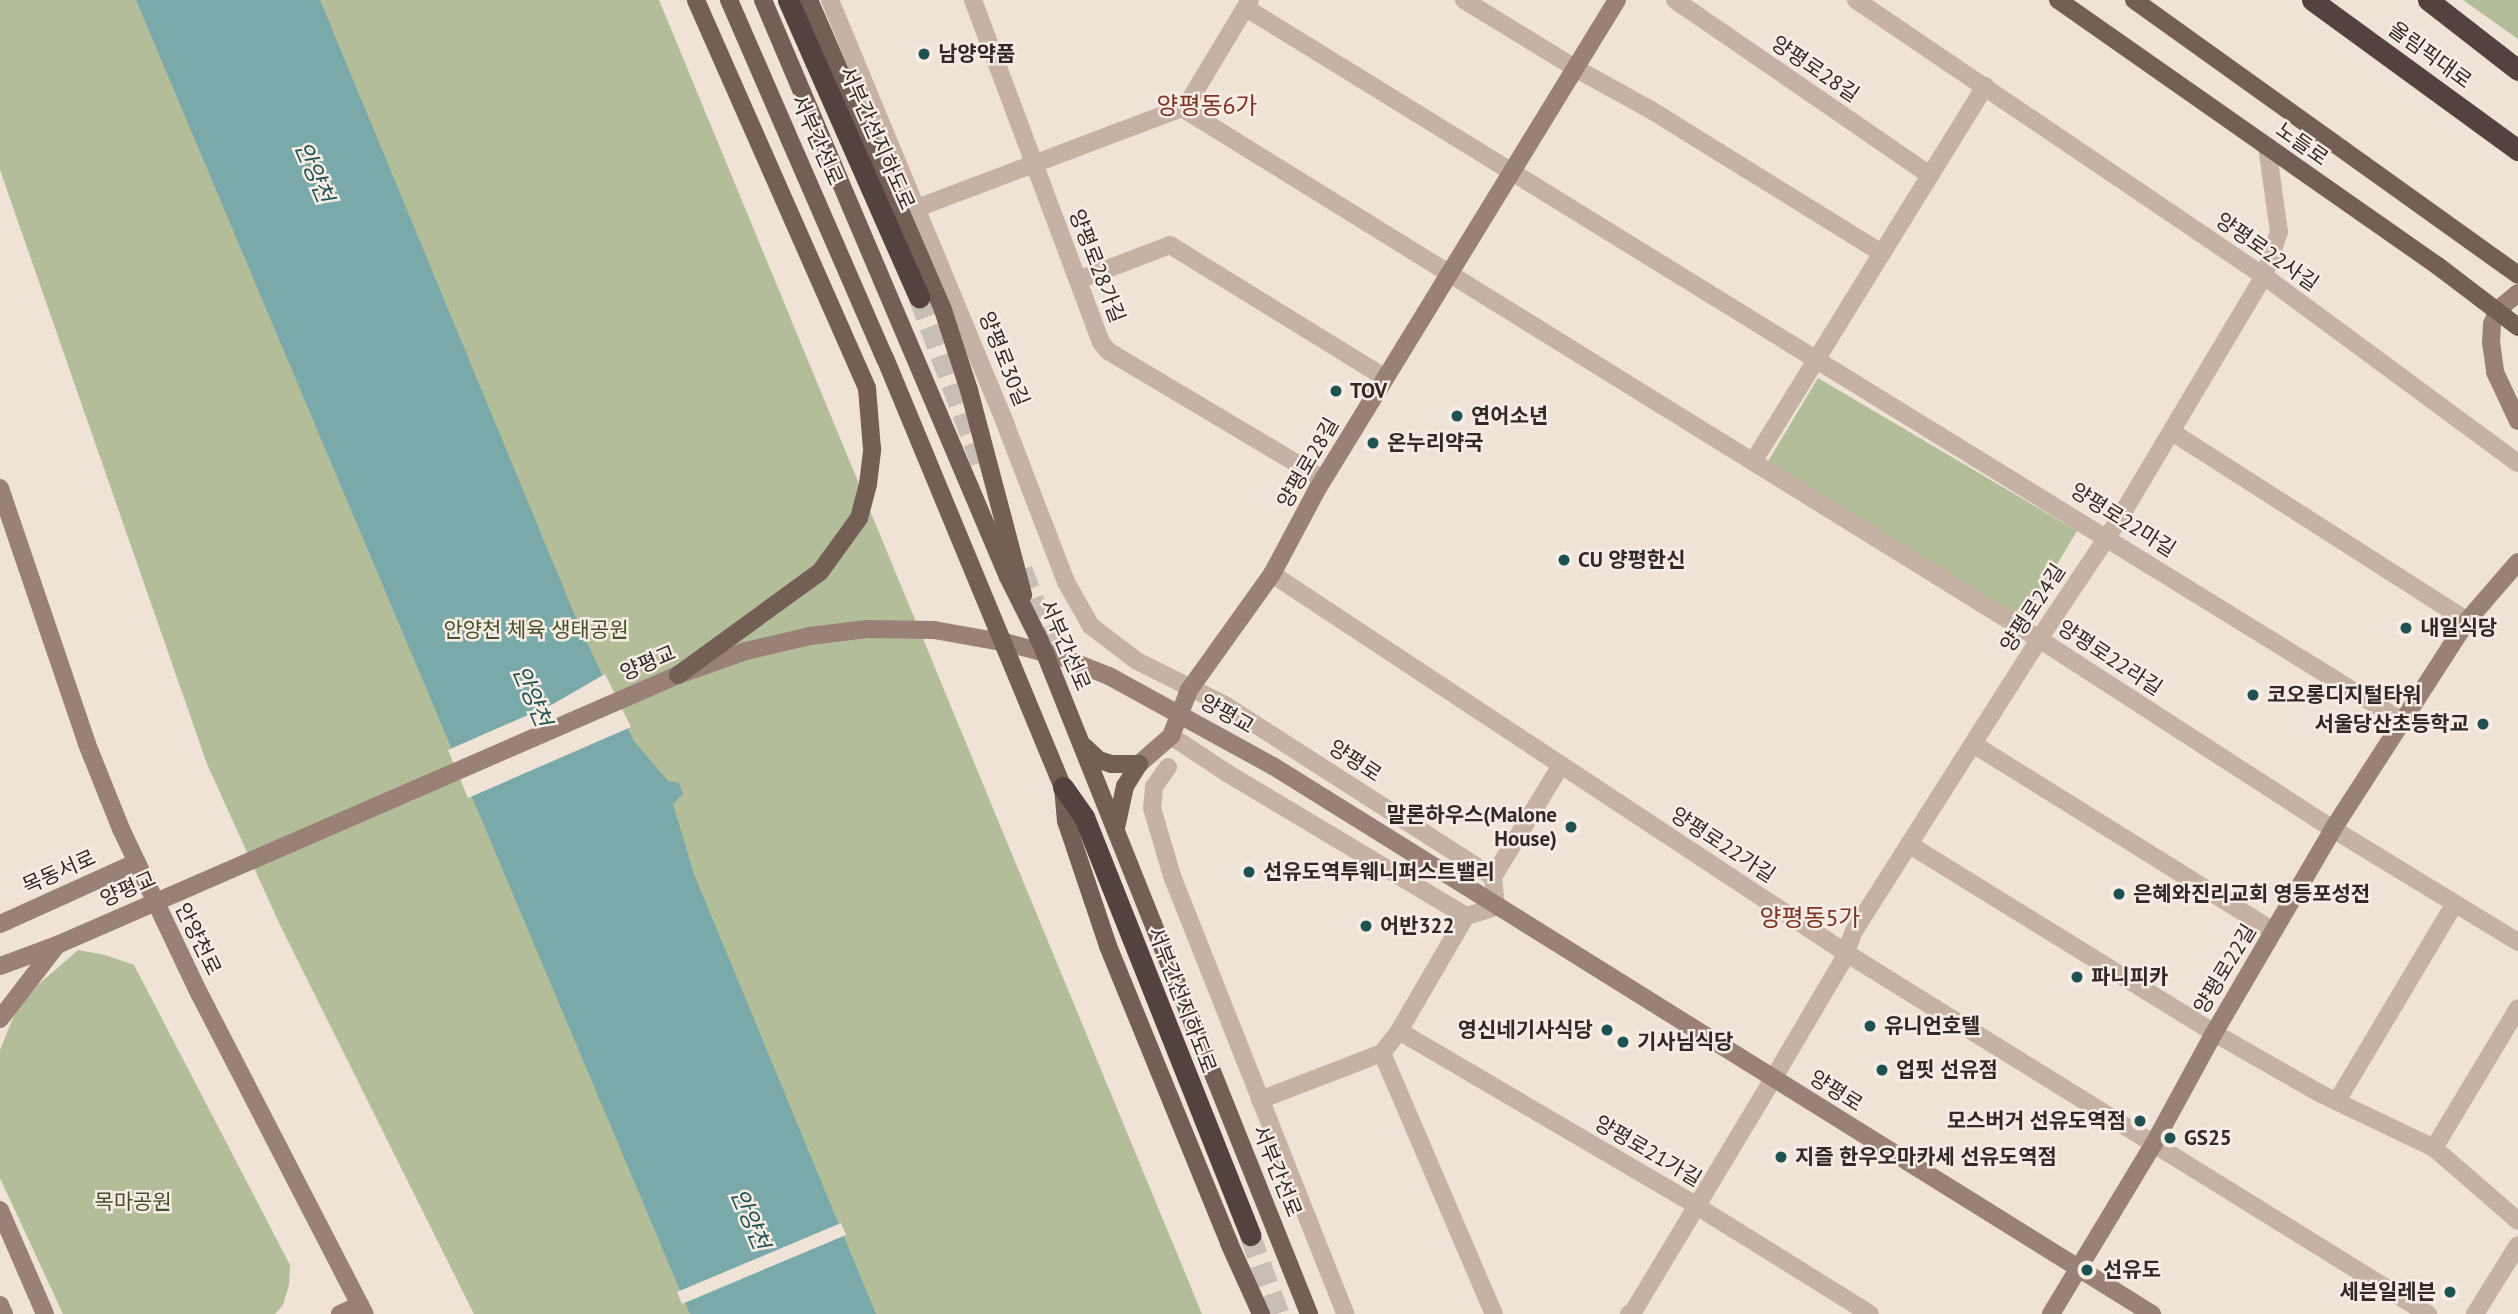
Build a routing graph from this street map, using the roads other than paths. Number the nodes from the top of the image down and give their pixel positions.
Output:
1 (696, 0) edge
2 (729, 0) edge
3 (763, 0) edge
4 (788, 0) edge
5 (809, 0) edge
6 (830, 0) edge
7 (973, 0) edge
8 (1464, 0) edge
9 (1616, 0) edge
10 (1675, 0) edge
11 (1856, 0) edge
12 (2058, 0) edge
13 (2134, 0) edge
14 (2312, 0) edge
15 (2428, 0) edge
16 (1248, 4) edge
17 (1575, 68) junction
18 (2518, 70) edge
19 (1985, 86) junction
20 (1182, 107) junction
21 (2267, 147) junction
22 (2518, 150) edge
23 (1034, 165) junction
24 (1511, 172) junction
25 (1930, 175) junction
26 (917, 208) junction
27 (1882, 253) junction
28 (1449, 274) junction
29 (2518, 275) edge
30 (2264, 276) junction
31 (1078, 280) junction
32 (2518, 293) edge
33 (919, 297) tunnel mouth
34 (2498, 310) junction
35 (2518, 327) edge
36 (1816, 359) junction
37 (1385, 378) junction
38 (2518, 421) edge
39 (2172, 432) junction
40 (1753, 462) junction
41 (2518, 463) edge
42 (1323, 479) junction
43 (0, 488) edge
44 (2107, 536) junction
45 (2518, 562) edge
46 (1272, 575) junction
47 (1025, 605) junction
48 (2467, 621) junction
49 (2039, 639) junction
50 (678, 675) junction
51 (1189, 690) junction
52 (2404, 722) junction
53 (1171, 736) junction
54 (1081, 743) junction
55 (1973, 744) junction
56 (1139, 764) junction
57 (1561, 765) junction
58 (1273, 766) joint
59 (1168, 767) dead end
60 (1063, 787) junction
61 (2333, 829) junction
62 (1115, 832) junction
63 (1910, 845) junction
64 (137, 862) junction
65 (1493, 877) junction
66 (2455, 903) junction
67 (1496, 907) junction
68 (1466, 916) junction
69 (0, 924) edge
70 (2274, 931) junction
71 (2518, 942) edge
72 (57, 945) junction
73 (1846, 953) junction
74 (0, 966) edge
75 (2518, 1008) edge
76 (3, 1013) edge
77 (1399, 1031) junction
78 (2214, 1033) junction
79 (1382, 1052) junction
80 (1773, 1079) junction
81 (1260, 1100) junction
82 (2337, 1101) junction
83 (2153, 1145) junction
84 (2434, 1148) junction
85 (1695, 1205) junction
86 (0, 1210) edge
87 (2518, 1221) edge
88 (1250, 1235) tunnel mouth
89 (2518, 1245) edge
90 (2080, 1269) junction
91 (0, 1305) edge
92 (363, 1309) edge
93 (4, 1314) edge
94 (45, 1314) edge
95 (340, 1314) edge
96 (1261, 1314) edge
97 (1309, 1314) edge
98 (1345, 1314) edge
99 (1494, 1314) edge
100 (1629, 1314) edge
101 (1870, 1314) edge
102 (2051, 1314) edge
103 (2152, 1314) edge
104 (2428, 1314) edge
105 (2475, 1314) edge

1 - 50 main road
2 - 60 main road, 서부간선로
3 - 47 main road, 서부간선로
4 - 33 highway, 서부간선지하도로
5 - 47 main road
6 - 26 street, 양평로30길
7 - 23 street, 양평로28가길
8 - 17 street
9 - 17 main road, 양평로28길
10 - 25 street, 양평로28길
11 - 19 street, 양평로22사길
12 - 21 main road, 노들로
13 - 29 main road, 노들로
14 - 22 highway, 올림픽대로
15 - 18 highway, 올림픽대로
16 - 20 street
16 - 24 street, 양평로22마길
17 - 24 main road, 양평로28길
17 - 27 street
19 - 25 street
19 - 30 street, 양평로22사길
20 - 23 street
20 - 28 street, 양평로22라길
21 - 30 street, 양평로24길
21 - 34 main road, 노들로
23 - 26 street
23 - 31 street, 양평로28가길
24 - 28 main road, 양평로28길
24 - 36 street, 양평로22마길
25 - 27 street
26 - 51 street, 양평로30길
27 - 36 street
28 - 37 main road, 양평로28길
28 - 40 street, 양평로22라길
30 - 39 street, 양평로24길
30 - 41 street, 양평로22사길
31 - 37 street
31 - 42 street, 양평로28가길
32 - 34 main road
34 - 35 main road, 노들로
34 - 38 main road
36 - 40 street
36 - 44 street, 양평로22마길
37 - 42 main road, 양평로28길
39 - 44 street, 양평로24길
39 - 48 street
40 - 49 street, 양평로22라길
42 - 46 main road, 양평로28길
43 - 64 main road, 안양천로
44 - 49 street, 양평로24길
44 - 52 street, 양평로22마길
45 - 48 main road, 양평로22길
46 - 51 main road, 양평로28길
46 - 57 street, 양평로22가길
47 - 54 main road, 서부간선로
48 - 52 main road, 양평로22길
49 - 55 street, 양평로24길
49 - 61 street, 양평로22라길
50 - 58 main road, 양평교
50 - 72 main road, 양평교
51 - 53 main road, 양평로28길
51 - 65 street, 양평로
52 - 61 main road, 양평로22길
53 - 56 main road, 양평로28길
53 - 68 street
54 - 56 main road
54 - 62 main road, 서부간선로
55 - 63 street, 양평로24길
55 - 70 street
56 - 62 main road
57 - 65 street
57 - 73 street, 양평로22가길
58 - 67 main road, 양평로
59 - 81 street
60 - 88 highway, 서부간선지하도로
60 - 96 main road, 서부간선로
61 - 66 street, 양평로22라길
61 - 70 main road, 양평로22길
62 - 97 main road, 서부간선로
63 - 73 street, 양평로24길
63 - 78 street
64 - 69 main road, 목동서로
64 - 92 main road, 안양천로
65 - 67 street
66 - 71 street, 양평로22라길
66 - 82 street
67 - 68 street
67 - 80 main road, 양평로
68 - 77 street
70 - 78 main road, 양평로22길
72 - 74 main road
72 - 76 main road
73 - 80 street, 양평로24길
73 - 83 street, 양평로22가길
75 - 84 street
77 - 79 street
77 - 85 street, 양평로21가길
78 - 82 street
78 - 83 main road, 양평로22길
79 - 81 street
79 - 99 street
80 - 85 street, 양평로24길
80 - 90 main road, 양평로
81 - 98 street
82 - 84 street
83 - 90 main road, 양평로22길
83 - 104 street, 양평로22가길
84 - 87 street
85 - 100 street, 양평로24길
85 - 101 street, 양평로21가길
86 - 94 main road
89 - 105 street
90 - 102 main road, 양평로22길
90 - 103 main road, 양평로
91 - 93 main road
92 - 95 main road

